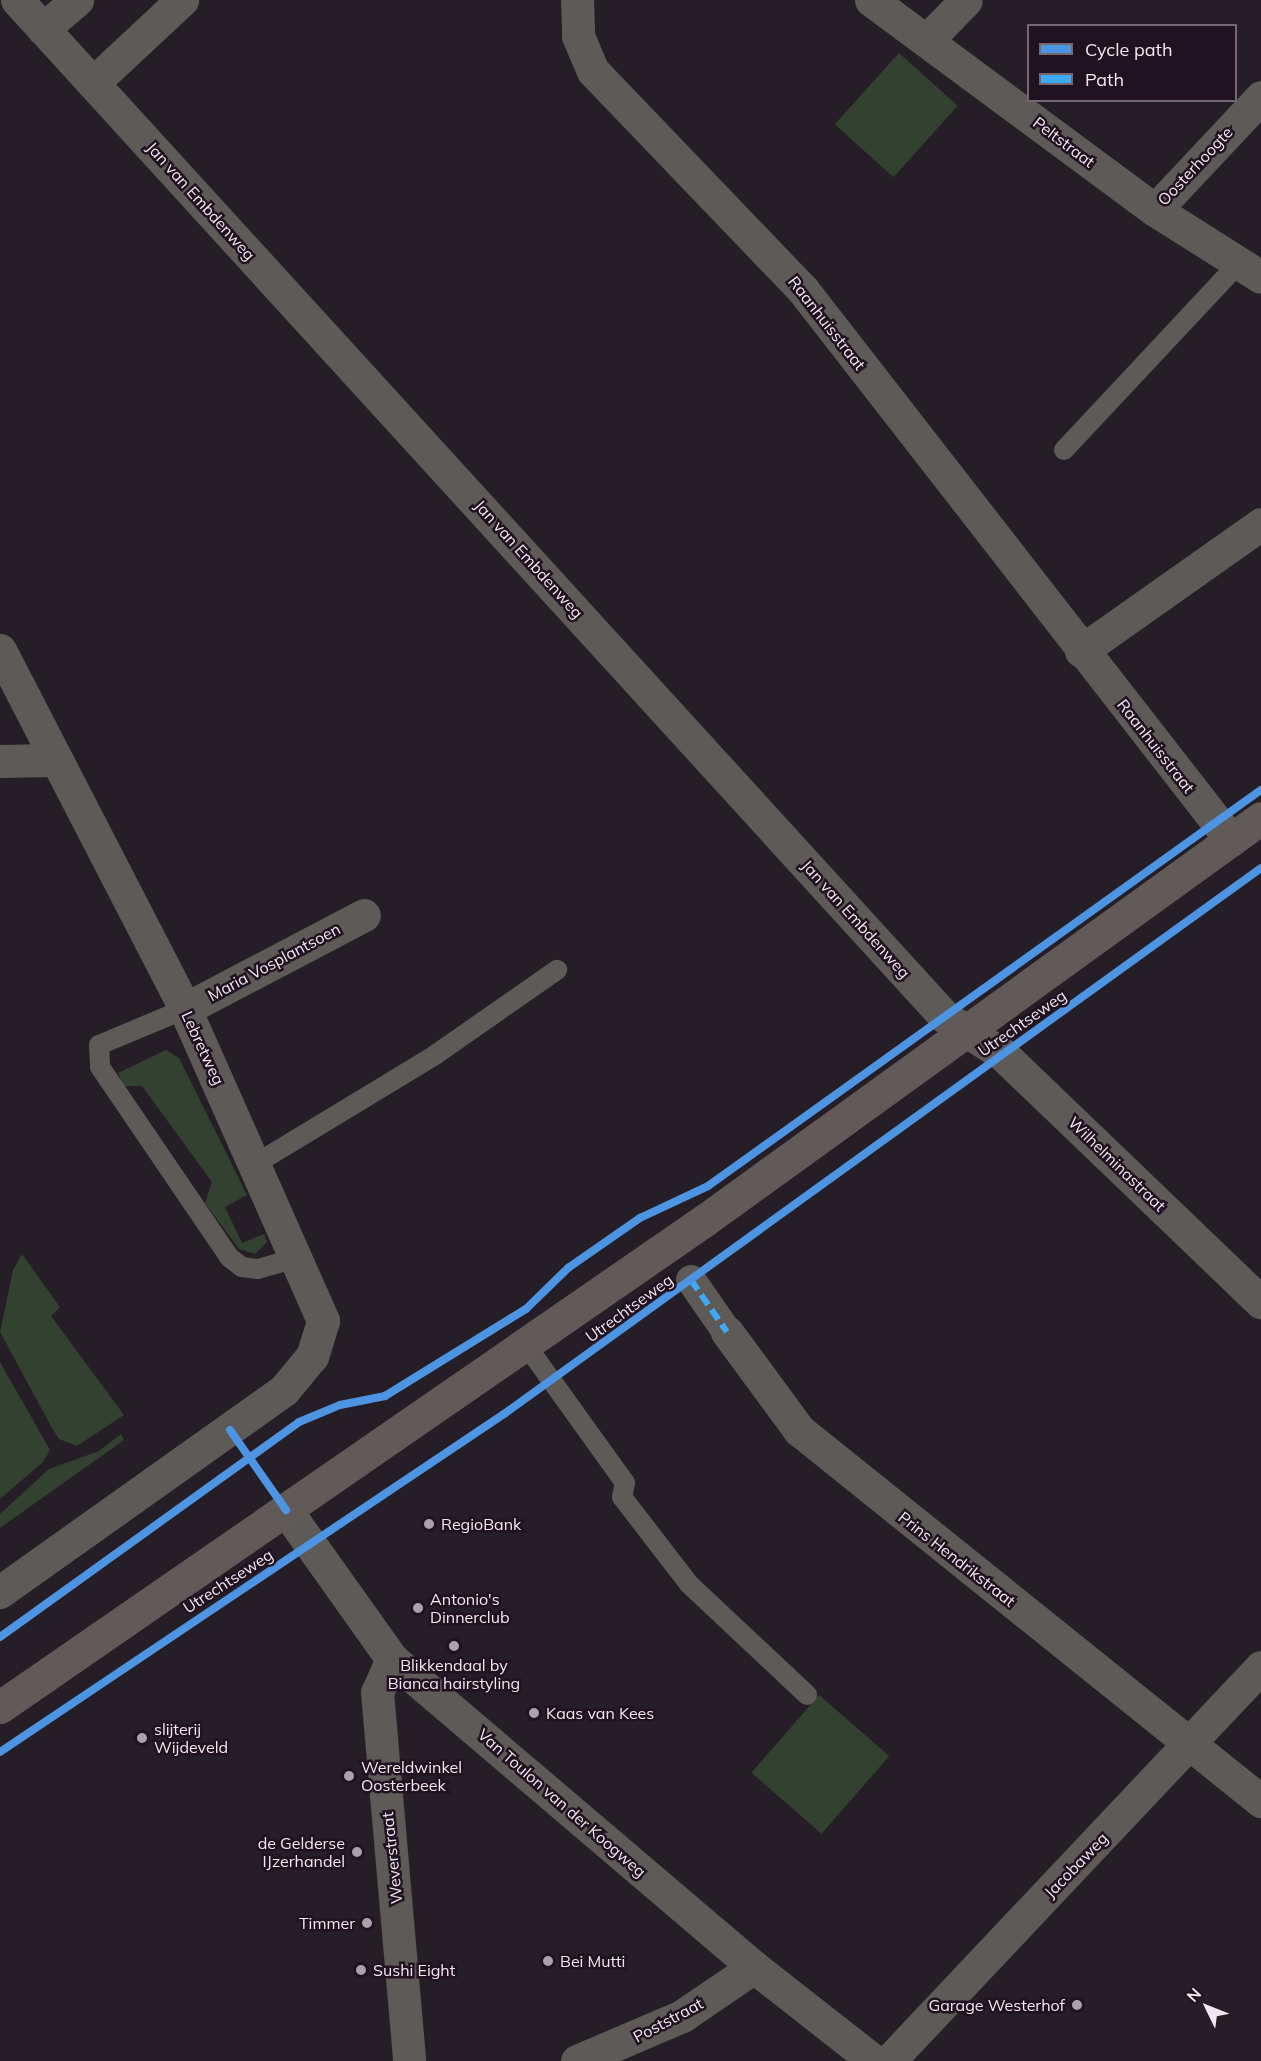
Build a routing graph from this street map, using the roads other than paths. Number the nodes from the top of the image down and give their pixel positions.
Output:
1 (17, 0) edge
2 (77, 0) edge
3 (182, 0) edge
4 (871, 0) edge
5 (966, 0) edge
6 (576, 2) edge
7 (44, 29) junction
8 (928, 39) junction
9 (93, 83) junction
10 (1261, 97) edge
11 (1155, 210) junction
12 (1250, 270) edge
13 (1064, 450) dead end
14 (1261, 524) edge
15 (0, 650) edge
16 (1081, 651) junction
17 (54, 759) junction
18 (0, 761) edge
19 (1261, 818) edge
20 (1231, 840) junction
21 (364, 915) dead end
22 (557, 970) dead end
23 (185, 1009) junction
24 (968, 1032) junction
25 (257, 1163) junction
26 (293, 1259) junction
27 (691, 1280) dead end
28 (1261, 1302) edge
29 (727, 1332) joint
30 (526, 1345) junction
31 (286, 1510) junction
32 (0, 1592) edge
33 (392, 1659) junction
34 (1261, 1667) edge
35 (807, 1695) dead end
36 (0, 1707) edge
37 (1191, 1745) junction
38 (1261, 1801) edge
39 (754, 1967) junction
40 (409, 2061) edge
41 (577, 2061) edge
42 (874, 2061) edge
43 (889, 2061) edge

1 - 7 street, Jan van Embdenweg
2 - 7 street
3 - 9 street
4 - 8 street, Peltstraat
5 - 8 street
6 - 16 street, Raanhuisstraat
7 - 9 street, Jan van Embdenweg
8 - 11 street, Peltstraat
9 - 24 street, Jan van Embdenweg
10 - 11 street, Oosterhoogte
11 - 12 street, Peltstraat
12 - 13 lane
14 - 16 street
15 - 17 street, Lebretweg
16 - 20 street, Raanhuisstraat
17 - 18 street
17 - 23 street, Lebretweg
19 - 20 main road, Utrechtseweg
20 - 24 main road, Utrechtseweg
21 - 23 street, Maria Vosplantsoen
22 - 25 lane
23 - 25 street, Lebretweg
23 - 26 lane
24 - 28 street, Wilhelminastraat
24 - 30 main road, Utrechtseweg
25 - 26 street, Lebretweg
26 - 32 street, Lebretweg
27 - 29 street, Prins Hendrikstraat
29 - 37 street, Prins Hendrikstraat
30 - 31 main road, Utrechtseweg
30 - 35 lane
31 - 33 street, Van Toulon van der Koogweg
31 - 36 main road, Utrechtseweg
33 - 39 street, Van Toulon van der Koogweg
33 - 40 street, Weverstraat
34 - 37 street, Jacobaweg
37 - 38 street, Prins Hendrikstraat
37 - 43 street, Jacobaweg
39 - 41 street, Poststraat
39 - 42 street, Van Toulon van der Koogweg

